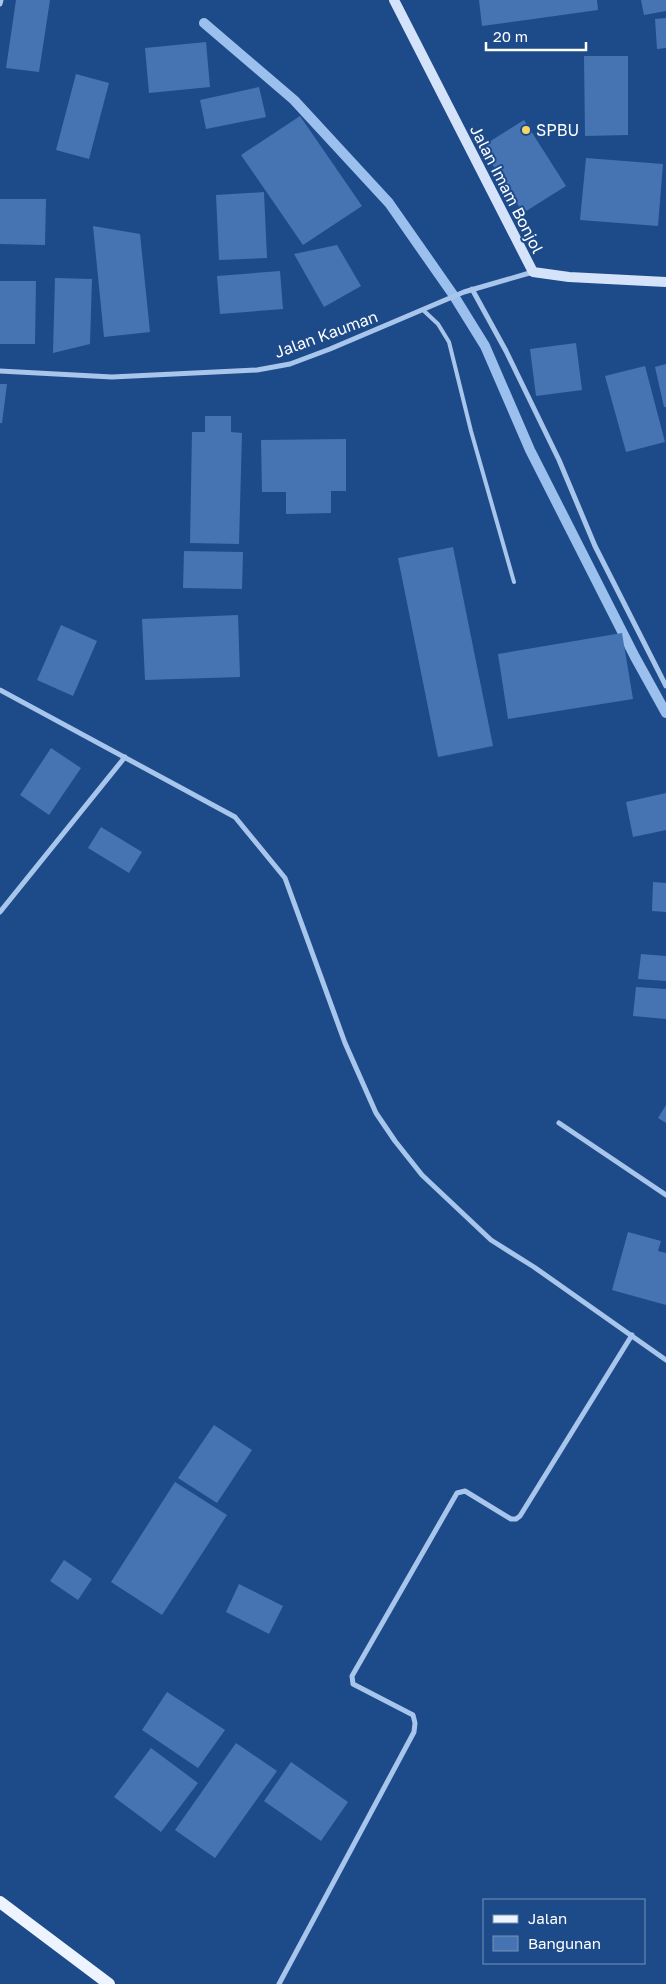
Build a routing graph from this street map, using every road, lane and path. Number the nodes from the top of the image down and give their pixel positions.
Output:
1 (394, 0) edge
2 (533, 272) junction
3 (666, 282) edge
4 (472, 289) junction
5 (423, 310) junction
6 (0, 371) edge
7 (514, 582) dead end
8 (666, 686) edge
9 (0, 690) edge
10 (125, 757) junction
11 (0, 912) edge
12 (559, 1123) dead end
13 (666, 1195) edge
14 (632, 1334) junction
15 (666, 1360) edge
16 (0, 1902) edge
17 (110, 1984) edge
18 (279, 1984) edge

1 - 2 main road, Jalan Imam Bonjol
2 - 3 main road, Jalan Imam Bonjol
2 - 4 street, Jalan Kauman
4 - 5 street, Jalan Kauman
4 - 8 street
5 - 6 street, Jalan Kauman
5 - 7 lane
9 - 10 street
10 - 11 street
10 - 14 street
12 - 13 street
14 - 15 street
14 - 18 street
16 - 17 main road

